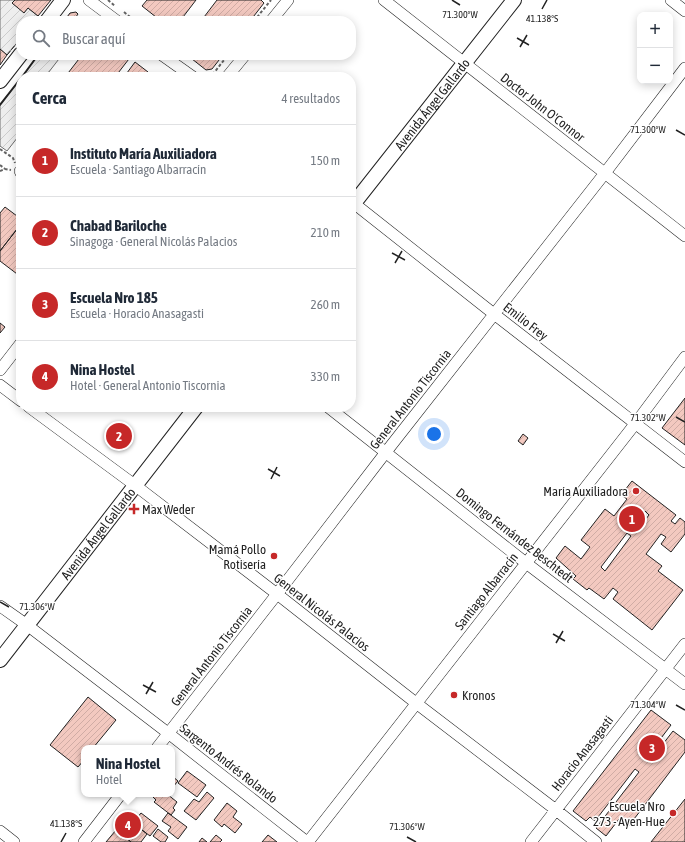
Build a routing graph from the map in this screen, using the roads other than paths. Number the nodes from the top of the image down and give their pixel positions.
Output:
1 (63, 0) edge
2 (89, 0) edge
3 (288, 0) edge
4 (384, 0) edge
5 (514, 0) edge
6 (671, 0) edge
7 (685, 11) edge
8 (51, 16) edge
9 (110, 16) edge
10 (275, 16) edge
11 (16, 60) edge
12 (173, 60) edge
13 (241, 60) edge
14 (464, 63) junction
15 (685, 68) edge
16 (192, 72) edge
17 (232, 72) edge
18 (0, 81) edge
19 (605, 173) junction
20 (356, 199) edge
21 (356, 207) edge
22 (685, 236) edge
23 (494, 314) junction
24 (16, 349) edge
25 (685, 357) edge
26 (0, 370) edge
27 (0, 385) edge
28 (16, 397) edge
29 (36, 412) edge
30 (192, 412) edge
31 (334, 412) edge
32 (635, 424) junction
33 (386, 452) junction
34 (685, 462) edge
35 (136, 486) junction
36 (526, 562) junction
37 (277, 594) junction
38 (0, 606) edge
39 (27, 625) junction
40 (685, 644) edge
41 (0, 660) edge
42 (665, 669) junction
43 (685, 684) edge
44 (416, 703) junction
45 (168, 733) junction
46 (159, 745) edge
47 (119, 797) edge
48 (556, 810) junction
49 (0, 832) edge
50 (14, 842) edge
51 (84, 842) edge
52 (307, 842) edge
53 (531, 842) edge
54 (596, 842) edge

1 - 8 main road
2 - 9 street
3 - 10 street
4 - 14 street, Doctor John O'Connor
5 - 14 main road, Avenida Ángel Gallardo
6 - 7 street
11 - 18 main road
12 - 16 street
13 - 17 street
14 - 19 street, Doctor John O'Connor
14 - 20 main road, Avenida Ángel Gallardo
15 - 19 street, General Antonio Tiscornia
19 - 22 street, Doctor John O'Connor
19 - 23 street, General Antonio Tiscornia
21 - 23 street, Emilio Frey
23 - 32 street, Emilio Frey
23 - 33 street, General Antonio Tiscornia
24 - 26 street
25 - 32 street, Santiago Albarracín
27 - 28 street
29 - 35 street, General Nicolás Palacios
30 - 35 main road, Avenida Ángel Gallardo
31 - 33 street, Domingo Fernández Beschtedt
32 - 34 street, Emilio Frey
32 - 36 street, Santiago Albarracín
33 - 36 street, Domingo Fernández Beschtedt
33 - 37 street, General Antonio Tiscornia
35 - 37 street, General Nicolás Palacios
35 - 39 main road, Avenida Ángel Gallardo
36 - 42 street, Domingo Fernández Beschtedt
36 - 44 street, Santiago Albarracín
37 - 44 street, General Nicolás Palacios
37 - 45 street, General Antonio Tiscornia
38 - 39 street, Sargento Andrés Rolando
39 - 41 main road, Avenida Ángel Gallardo
39 - 45 street, Sargento Andrés Rolando
40 - 42 street, Horacio Anasagasti
42 - 43 street, Domingo Fernández Beschtedt
42 - 48 street, Horacio Anasagasti
44 - 48 street, General Nicolás Palacios
44 - 52 street, Santiago Albarracín
45 - 46 street, General Antonio Tiscornia
45 - 52 street, Sargento Andrés Rolando
47 - 51 street
48 - 53 street, Horacio Anasagasti
48 - 54 street, General Nicolás Palacios
49 - 50 street

